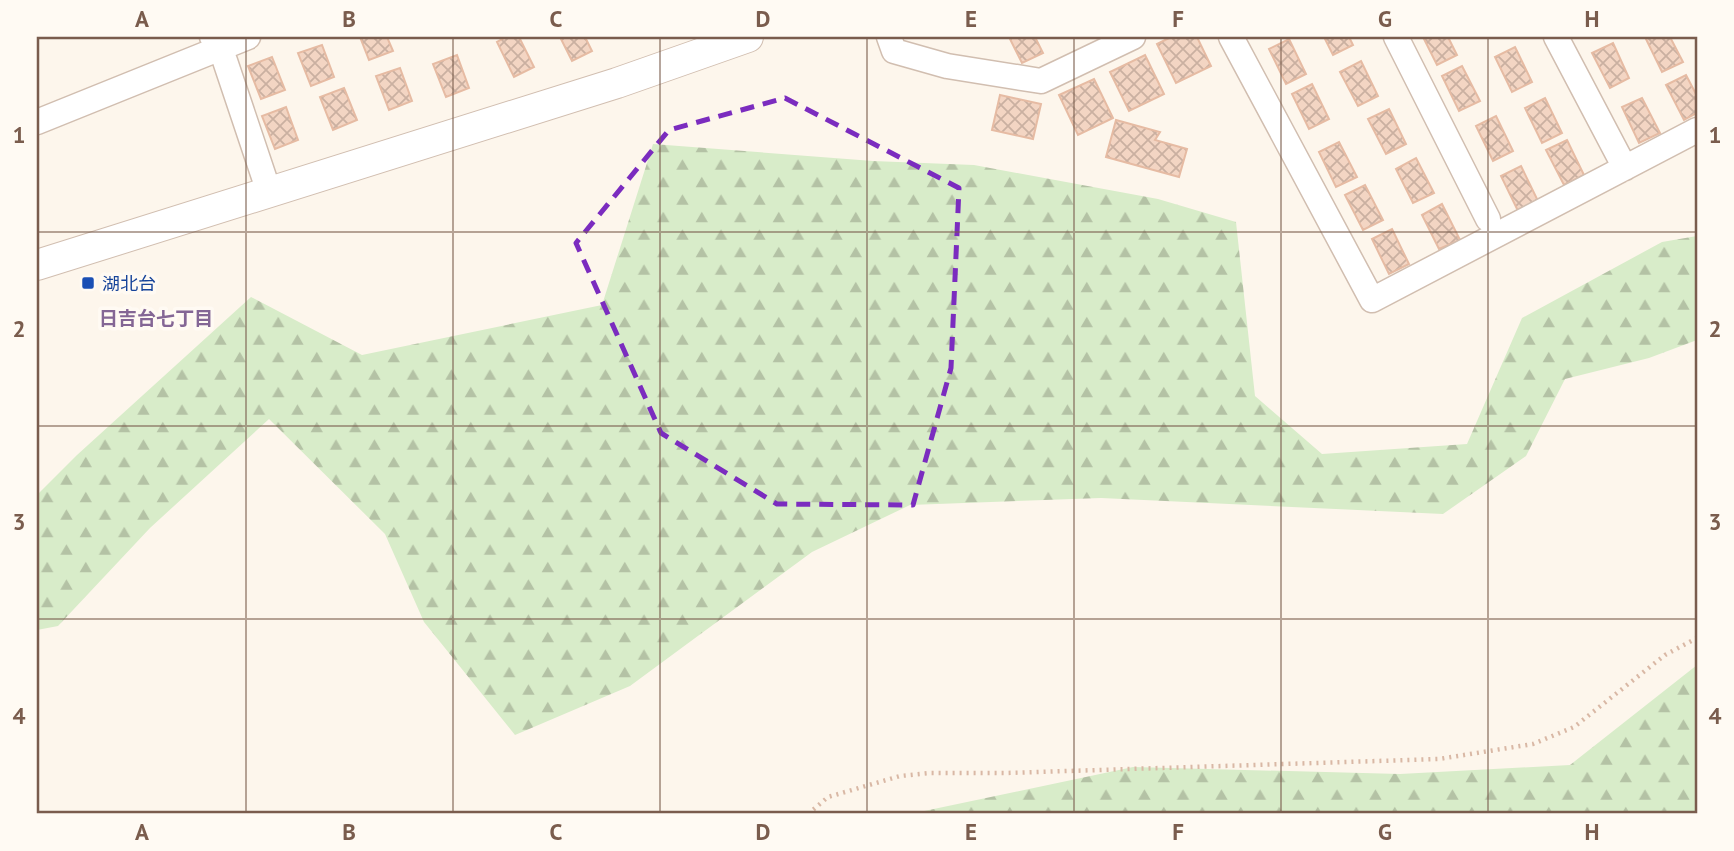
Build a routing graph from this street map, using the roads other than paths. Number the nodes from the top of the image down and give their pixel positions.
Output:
1 (248, 37) edge
2 (748, 37) edge
3 (889, 37) edge
4 (1133, 37) edge
5 (1231, 37) edge
6 (1396, 37) edge
7 (1556, 37) edge
8 (216, 41) edge
9 (37, 122) edge
10 (1697, 130) edge
11 (1625, 168) junction
12 (269, 192) junction
13 (1488, 219) dead end
14 (37, 265) edge

1 - 8 street
2 - 12 street
3 - 4 street
5 - 11 street
6 - 13 street
7 - 11 street
8 - 9 street
8 - 12 street
10 - 11 street
12 - 14 street

